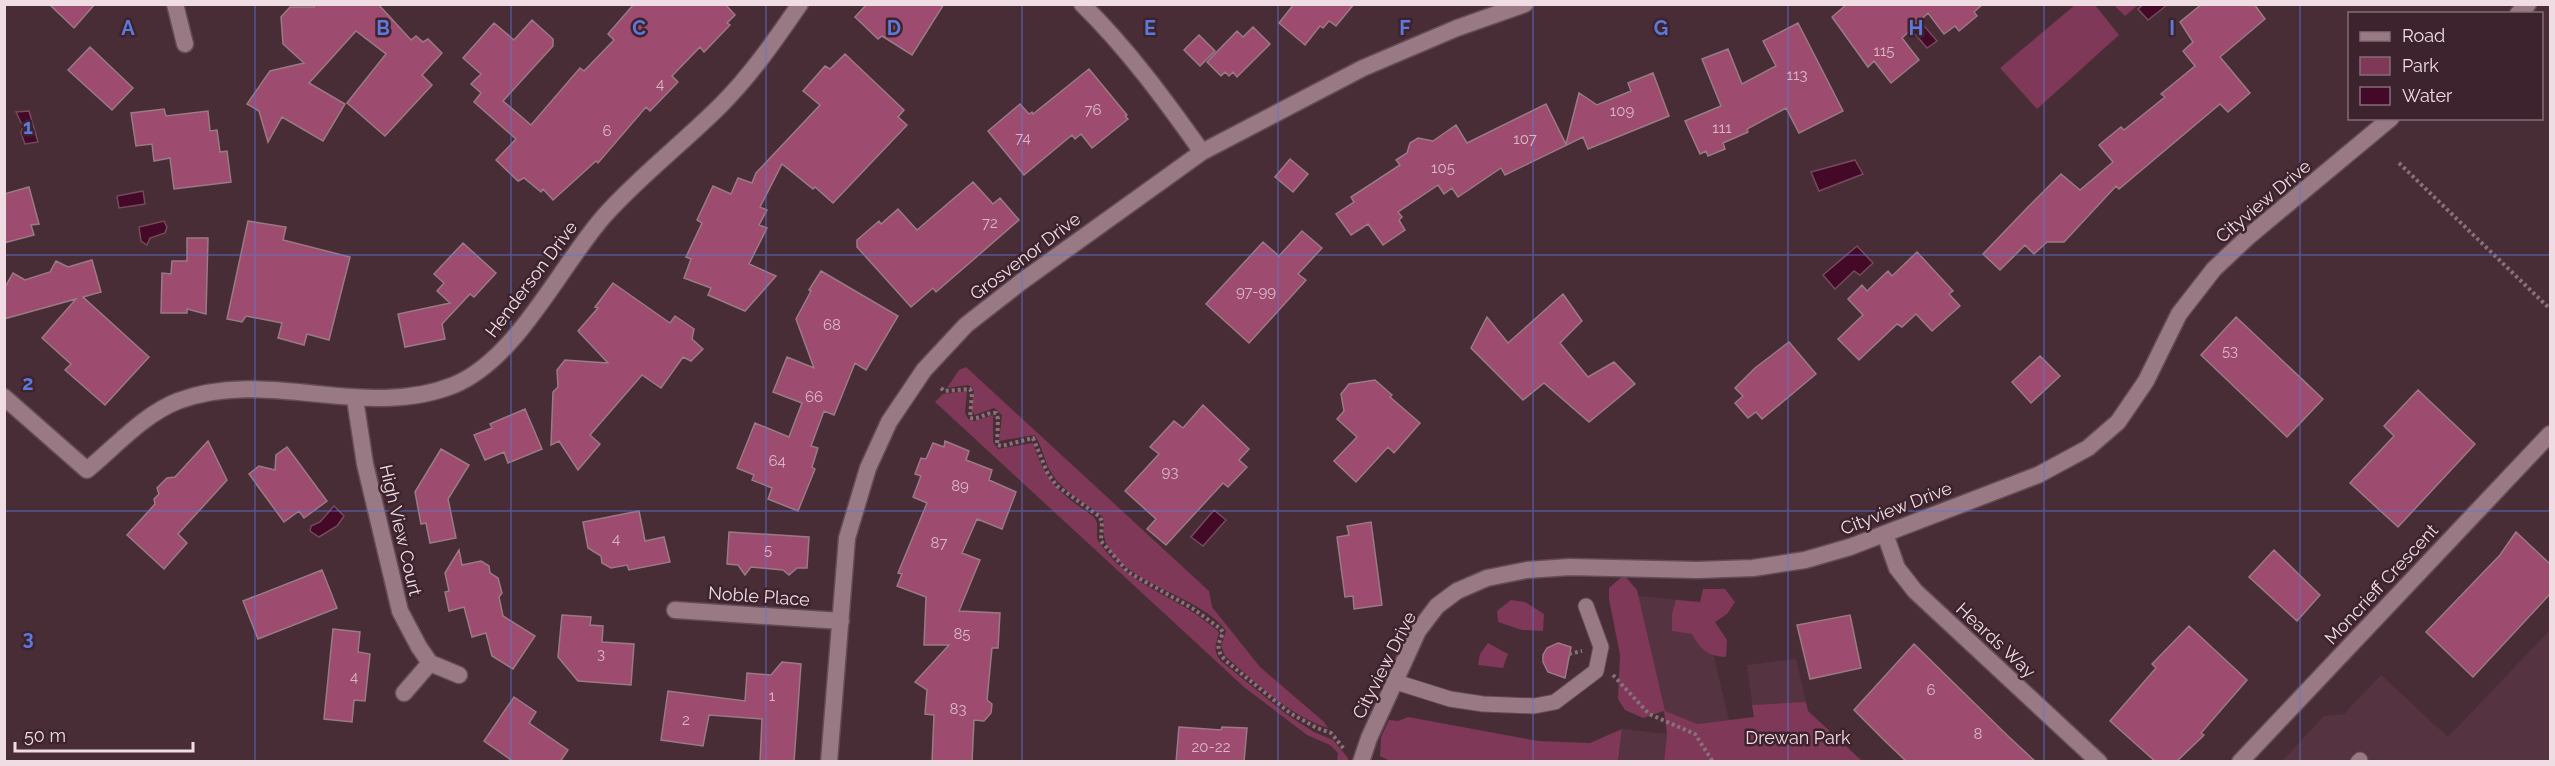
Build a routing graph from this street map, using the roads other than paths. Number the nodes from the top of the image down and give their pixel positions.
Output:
1 (175, 4) edge
2 (800, 4) edge
3 (1082, 4) edge
4 (1525, 4) edge
5 (185, 44) dead end
6 (2389, 120) edge
7 (1202, 152) junction
8 (4, 397) edge
9 (355, 399) junction
10 (2550, 434) edge
11 (1885, 534) junction
12 (1586, 606) dead end
13 (675, 610) dead end
14 (841, 621) junction
15 (430, 663) junction
16 (459, 675) dead end
17 (1396, 682) junction
18 (404, 693) dead end
19 (1361, 760) edge
20 (829, 762) edge
21 (2098, 762) edge
22 (2240, 762) edge

1 - 5 street
2 - 9 street, Henderson Drive
3 - 7 street
4 - 7 street, Grosvenor Drive
6 - 11 street, Cityview Drive
7 - 14 street, Grosvenor Drive
8 - 9 street, Henderson Drive
9 - 15 street, High View Court
10 - 22 street, Moncrieff Crescent
11 - 17 street, Cityview Drive
11 - 21 street, Heards Way
12 - 17 lane
13 - 14 street, Noble Place
14 - 20 street, Grosvenor Drive
15 - 16 street
15 - 18 street
17 - 19 street, Cityview Drive

